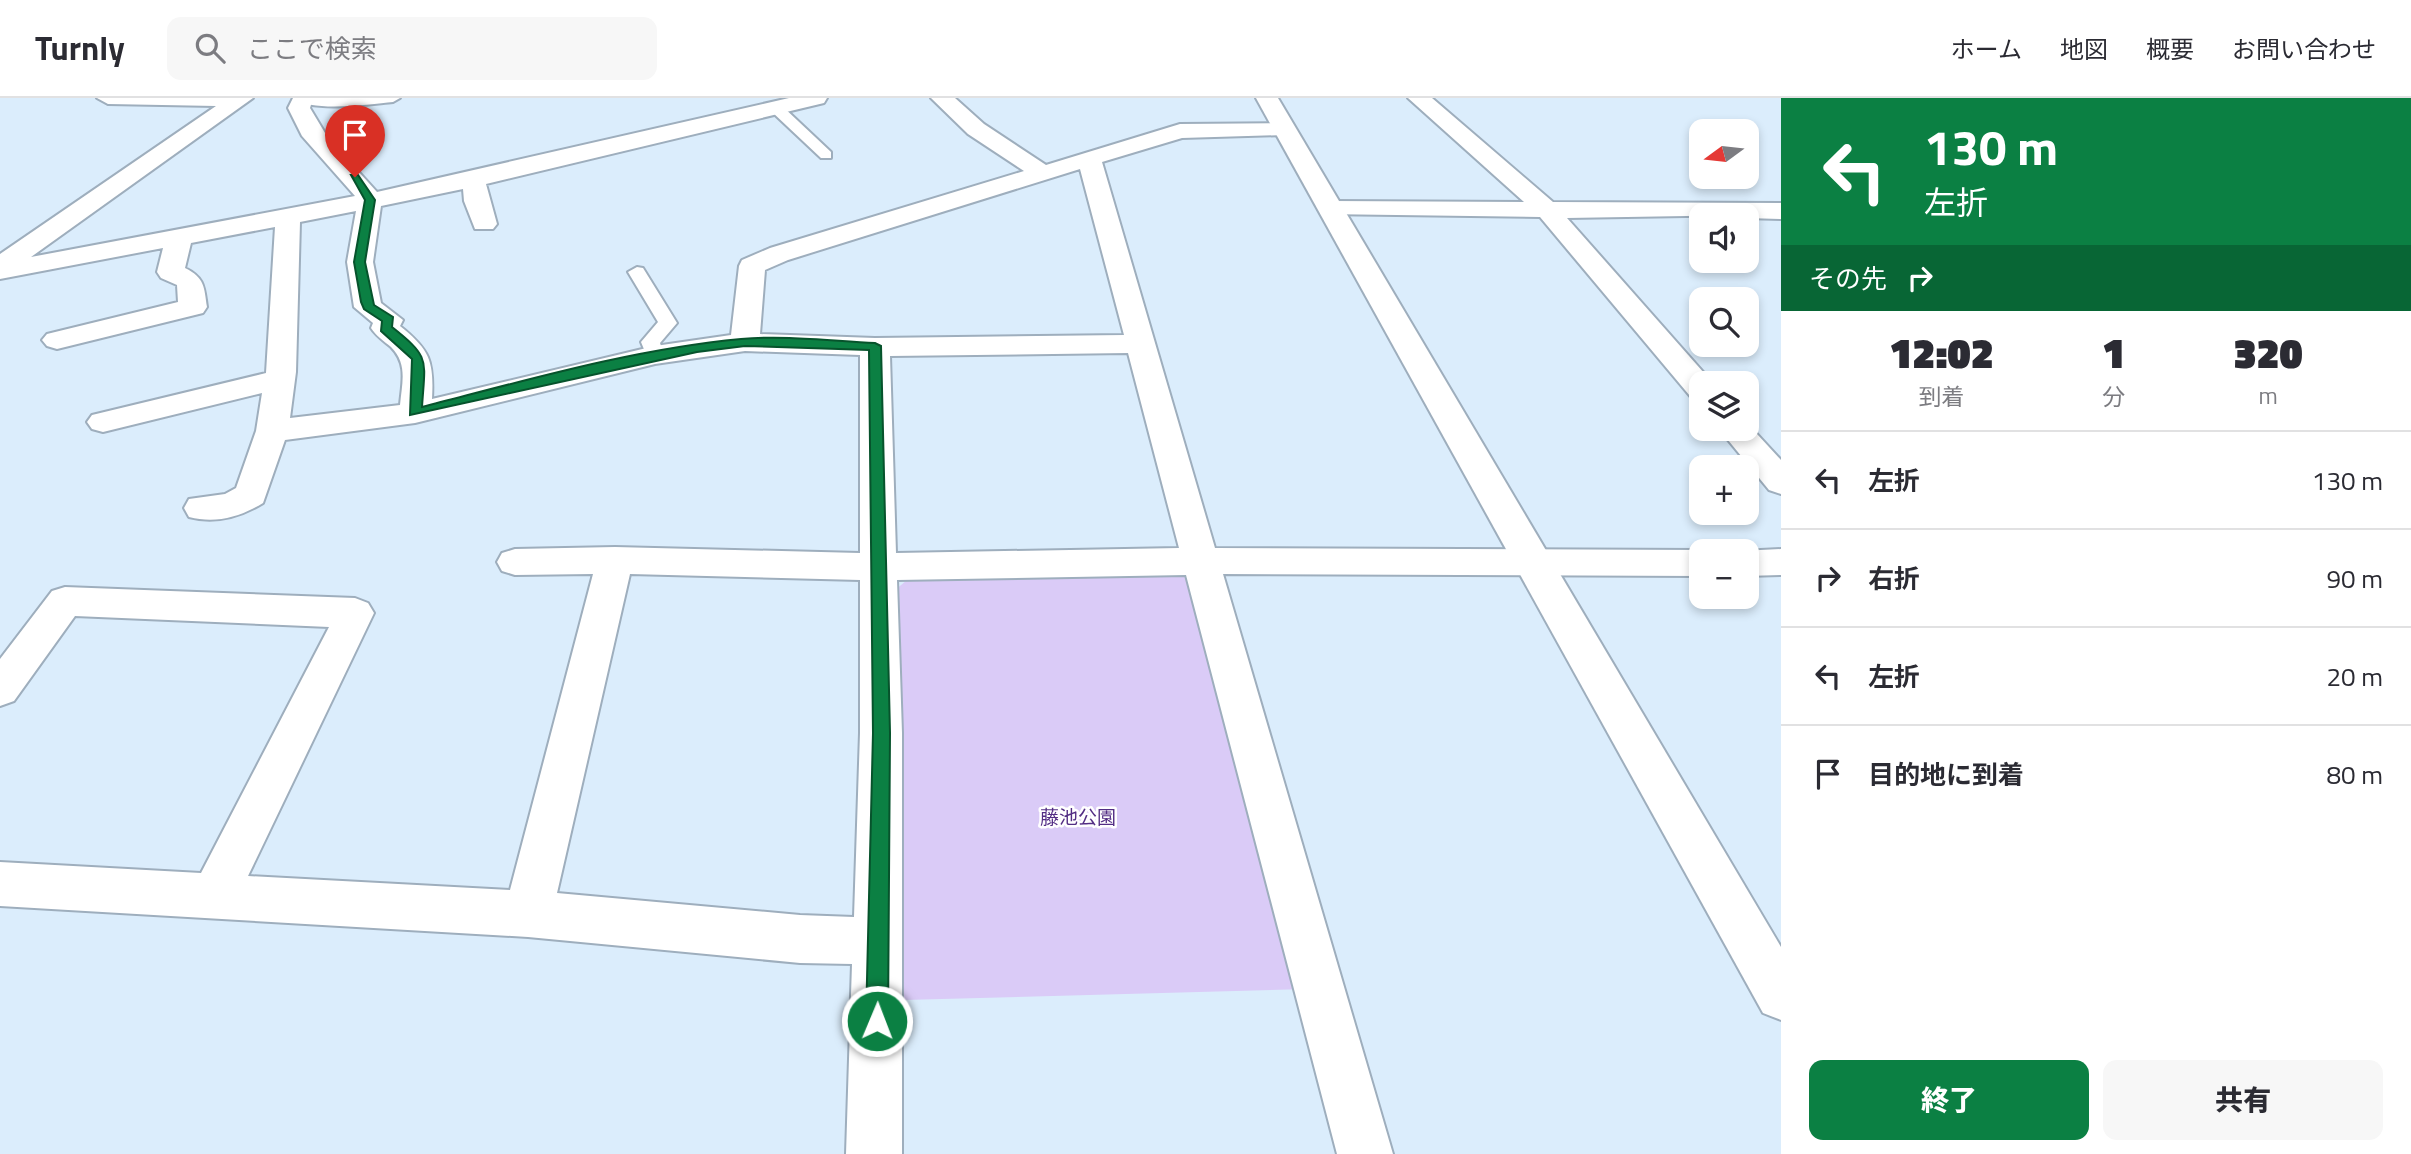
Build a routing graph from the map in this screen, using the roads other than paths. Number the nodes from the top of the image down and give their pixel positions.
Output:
1 (108, 98) edge
2 (393, 98) edge
3 (816, 98) edge
4 (942, 98) edge
5 (1419, 98) edge
6 (241, 99) edge
7 (302, 99) edge
8 (776, 108) junction
9 (1276, 113) edge
10 (826, 155) dead end
11 (1089, 157) junction
12 (1041, 172) junction
13 (474, 180) junction
14 (370, 200) junction
15 (1331, 209) junction
16 (1547, 210) junction
17 (1770, 211) edge
18 (288, 215) junction
19 (484, 224) dead end
20 (1781, 232) edge
21 (179, 236) junction
22 (0, 268) edge
23 (637, 272) dead end
24 (57, 340) dead end
25 (745, 342) junction
26 (1141, 344) junction
27 (875, 346) junction
28 (654, 355) junction
29 (1689, 375) edge
30 (279, 379) junction
31 (415, 412) junction
32 (103, 422) dead end
33 (272, 431) junction
34 (1745, 441) edge
35 (1781, 482) edge
36 (201, 508) dead end
37 (615, 560) junction
38 (1200, 561) junction
39 (515, 562) dead end
40 (1781, 562) edge
41 (1689, 563) edge
42 (1759, 563) edge
43 (1534, 564) junction
44 (877, 567) junction
45 (0, 689) edge
46 (0, 884) edge
47 (214, 897) junction
48 (527, 914) junction
49 (878, 941) junction
50 (1781, 995) edge
51 (874, 1154) edge
52 (1365, 1154) edge

1 - 6 street
2 - 7 lane
3 - 8 street
4 - 12 street
5 - 16 street
6 - 22 street
7 - 14 street
8 - 10 lane
8 - 13 street
9 - 11 street
9 - 15 street
11 - 12 street
11 - 26 street
12 - 25 street
13 - 14 street
13 - 19 street
14 - 18 street
14 - 31 street
15 - 16 street
15 - 43 street
16 - 17 street
16 - 29 street
17 - 20 street
18 - 21 street
18 - 30 street
21 - 22 street
21 - 24 street
23 - 28 lane
25 - 27 street
25 - 28 street
26 - 27 street
26 - 38 street
27 - 44 street
28 - 31 street
30 - 32 street
30 - 33 street
31 - 33 street
33 - 36 street
34 - 35 street
37 - 39 street
37 - 44 street
37 - 48 street
38 - 43 street
38 - 44 street
38 - 52 street
40 - 42 street
41 - 43 street
43 - 50 street
44 - 49 street
45 - 47 street
46 - 47 street
47 - 48 street
48 - 49 street
49 - 51 street

